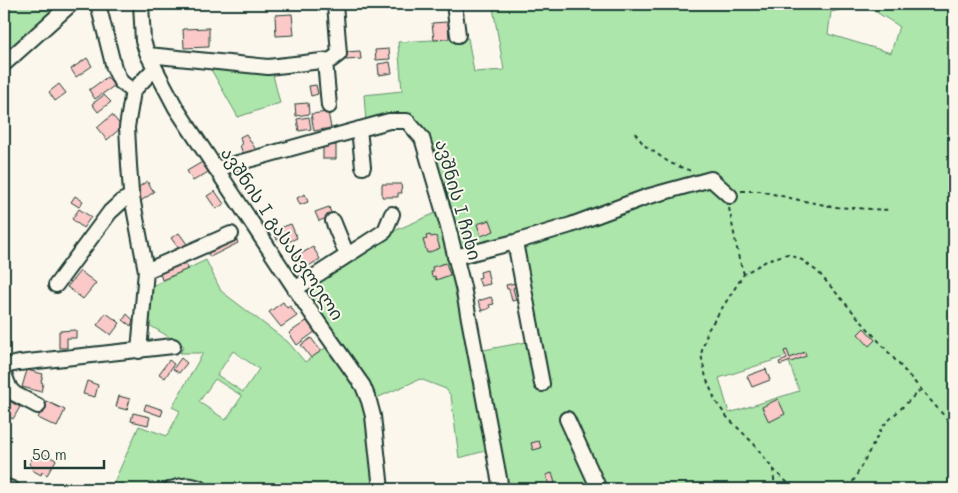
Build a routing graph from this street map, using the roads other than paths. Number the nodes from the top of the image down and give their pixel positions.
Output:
1 (71, 4) edge
2 (98, 4) edge
3 (141, 4) edge
4 (335, 4) edge
5 (454, 4) edge
6 (458, 35) dead end
7 (325, 61) junction
8 (151, 62) junction
9 (4, 64) edge
10 (133, 91) junction
11 (329, 106) dead end
12 (360, 129) junction
13 (363, 167) dead end
14 (216, 169) junction
15 (132, 196) junction
16 (730, 196) road end
17 (392, 214) dead end
18 (333, 221) dead end
19 (231, 234) dead end
20 (515, 242) junction
21 (347, 255) junction
22 (455, 257) junction
23 (146, 271) junction
24 (56, 285) dead end
25 (295, 289) junction
26 (173, 346) dead end
27 (139, 350) junction
28 (4, 366) edge
29 (4, 374) edge
30 (542, 384) dead end
31 (38, 406) dead end
32 (567, 419) dead end
33 (4, 486) edge
34 (12, 489) edge
35 (171, 489) edge
36 (201, 489) edge
37 (381, 489) edge
38 (500, 489) edge
39 (599, 489) edge

1 - 9 street
2 - 10 street
3 - 8 street, ავშნის I გასასვლელი
4 - 7 street
5 - 6 street
7 - 8 street
7 - 11 street
8 - 10 street
8 - 14 street, ავშნის I გასასვლელი
10 - 15 street
12 - 13 street
12 - 14 street, ავშნის I ჩიხი
12 - 22 street, ავშნის I ჩიხი
14 - 25 street, ავშნის I გასასვლელი
15 - 23 street
15 - 24 street
16 - 20 street
17 - 21 street
18 - 21 street
19 - 23 street
20 - 22 street
20 - 30 street
21 - 25 street
22 - 38 street, ავშნის I ჩიხი
23 - 27 street
25 - 37 street, ავშნის I გასასვლელი
26 - 27 street
27 - 28 street
29 - 31 street
32 - 39 street
33 - 34 street
35 - 36 street

